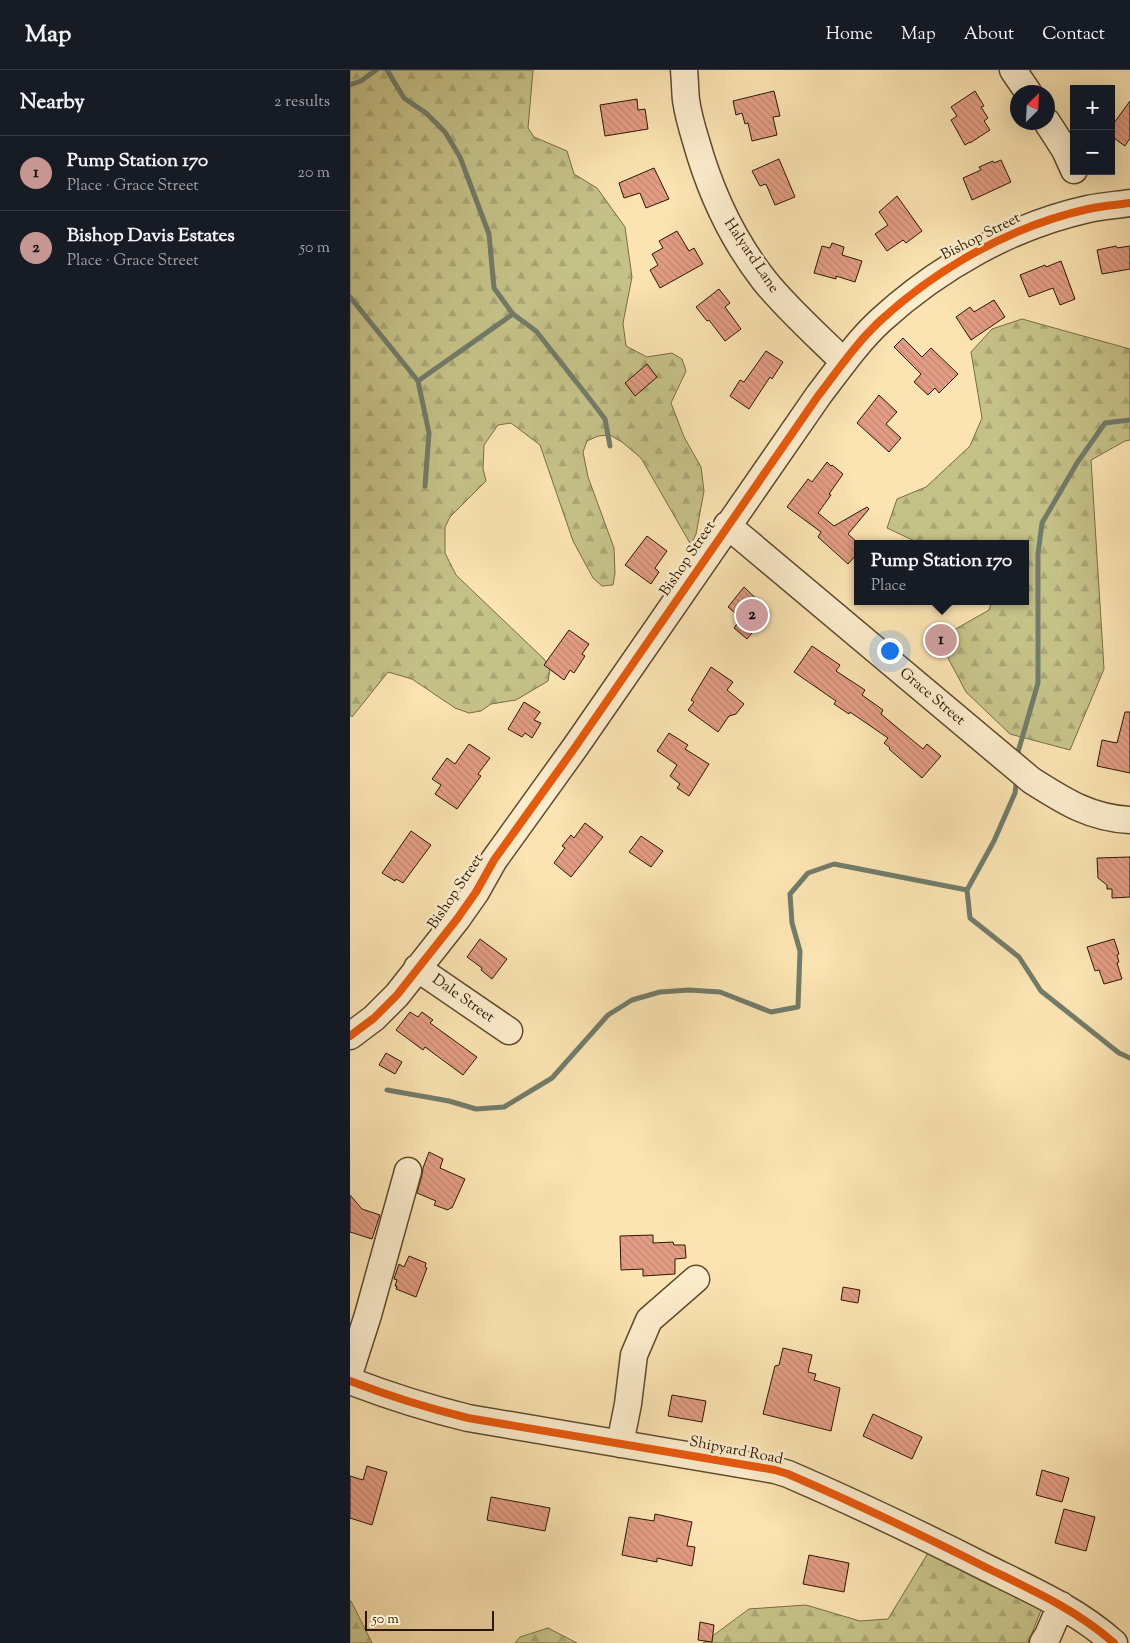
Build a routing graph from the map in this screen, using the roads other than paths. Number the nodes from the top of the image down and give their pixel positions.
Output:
1 (684, 70) edge
2 (1013, 70) edge
3 (1023, 85) edge
4 (1053, 130) edge
5 (1070, 161) edge
6 (1076, 175) edge
7 (1130, 203) edge
8 (1088, 209) junction
9 (844, 362) junction
10 (727, 525) junction
11 (1130, 820) edge
12 (417, 968) junction
13 (509, 1031) dead end
14 (350, 1036) edge
15 (408, 1171) dead end
16 (696, 1279) dead end
17 (350, 1371) edge
18 (350, 1381) edge
19 (620, 1444) junction
20 (1061, 1605) junction
21 (1043, 1643) edge
22 (1114, 1643) edge

1 - 9 street, Halyard Lane
2 - 3 street
4 - 5 street
6 - 8 street
7 - 8 street, Bishop Street
8 - 9 street, Bishop Street
9 - 10 street, Bishop Street
10 - 11 street, Grace Street
10 - 12 street, Bishop Street
12 - 13 street, Dale Street
12 - 14 street, Bishop Street
15 - 17 street
16 - 19 street
18 - 19 street, Shipyard Road
19 - 20 street, Shipyard Road
20 - 21 street
20 - 22 street, Shipyard Road

